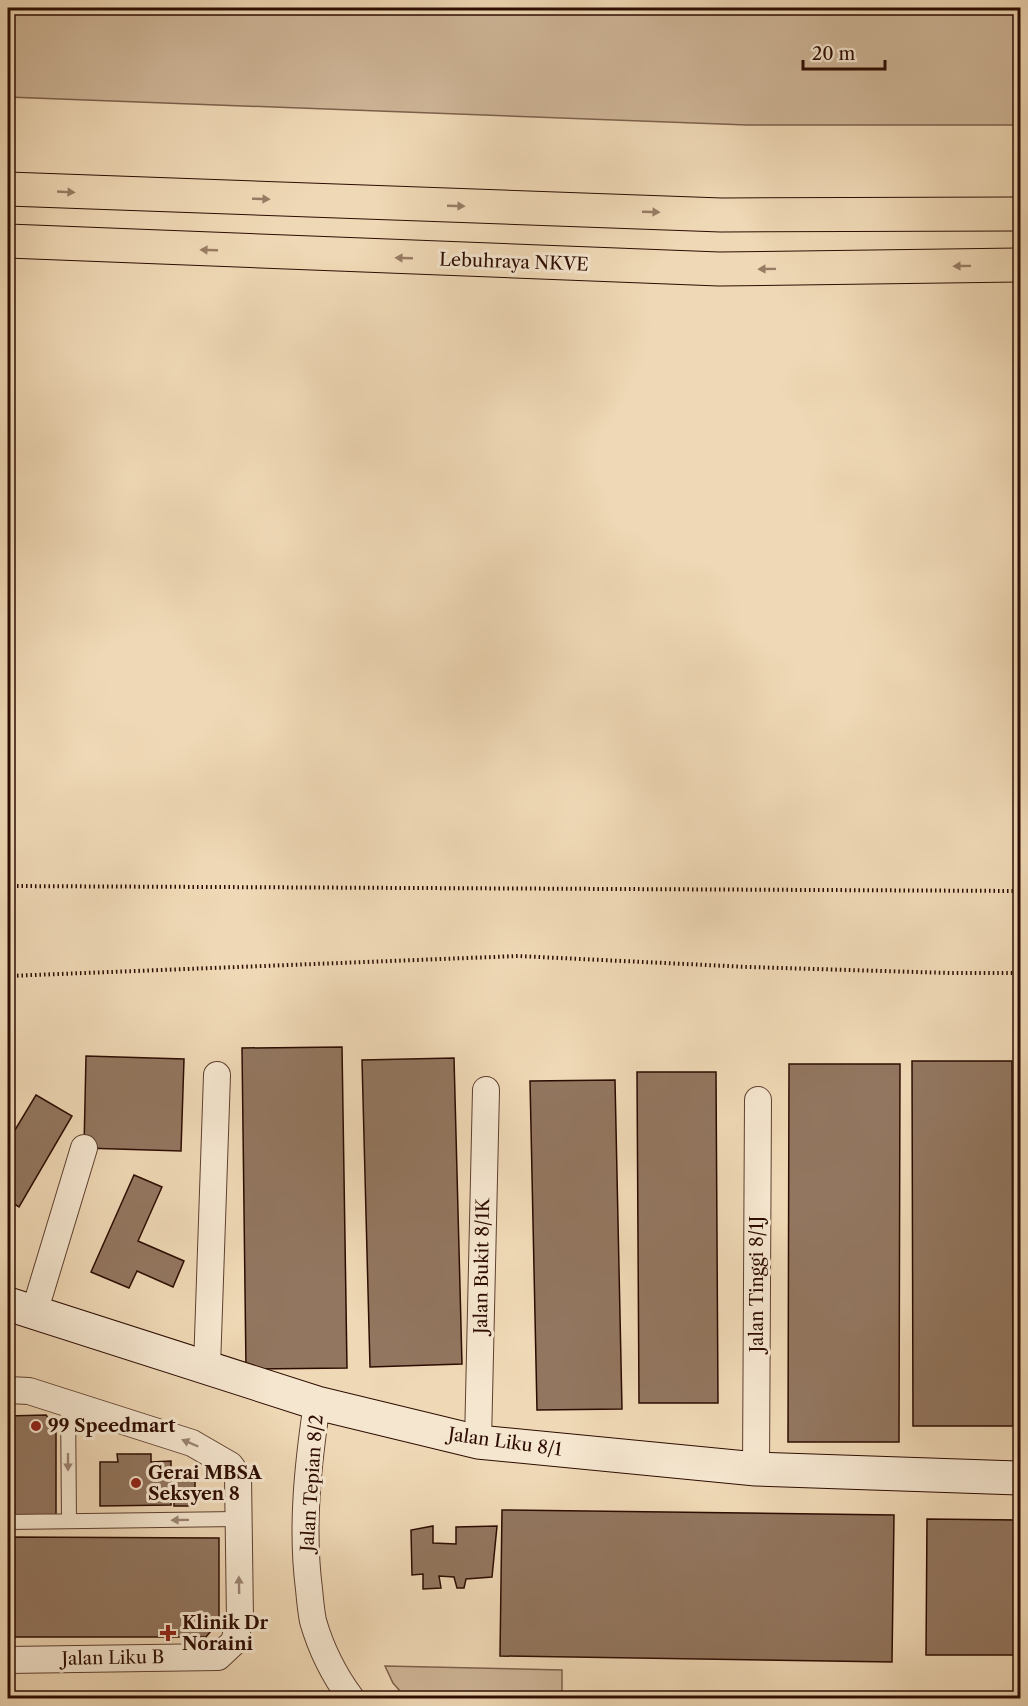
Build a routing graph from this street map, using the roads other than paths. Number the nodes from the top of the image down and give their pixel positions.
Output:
1 (8, 189) edge
2 (1020, 214) edge
3 (8, 241) edge
4 (1020, 265) edge
5 (217, 1075) dead end
6 (486, 1090) dead end
7 (758, 1100) dead end
8 (84, 1148) dead end
9 (21, 1309) edge
10 (207, 1367) junction
11 (8, 1390) edge
12 (317, 1402) junction
13 (68, 1404) junction
14 (478, 1442) junction
15 (756, 1469) junction
16 (1020, 1478) edge
17 (238, 1519) junction
18 (69, 1521) junction
19 (8, 1522) edge
20 (8, 1660) edge
21 (346, 1697) edge

1 -> 2 highway
4 -> 3 highway, Lebuhraya NKVE
5 - 10 street
6 - 14 street, Jalan Bukit 8/1K
7 - 15 street, Jalan Tinggi 8/1J
8 - 9 street
9 - 10 street, Jalan Liku 8/1
10 - 12 street, Jalan Liku 8/1
11 - 13 street
12 - 14 street, Jalan Liku 8/1
12 - 21 street, Jalan Tepian 8/2
17 -> 13 street
13 -> 18 lane
14 - 15 street, Jalan Liku 8/1
15 - 16 street, Jalan Liku 8/1
17 -> 18 lane
20 -> 17 street, Jalan Liku B
18 - 19 lane

